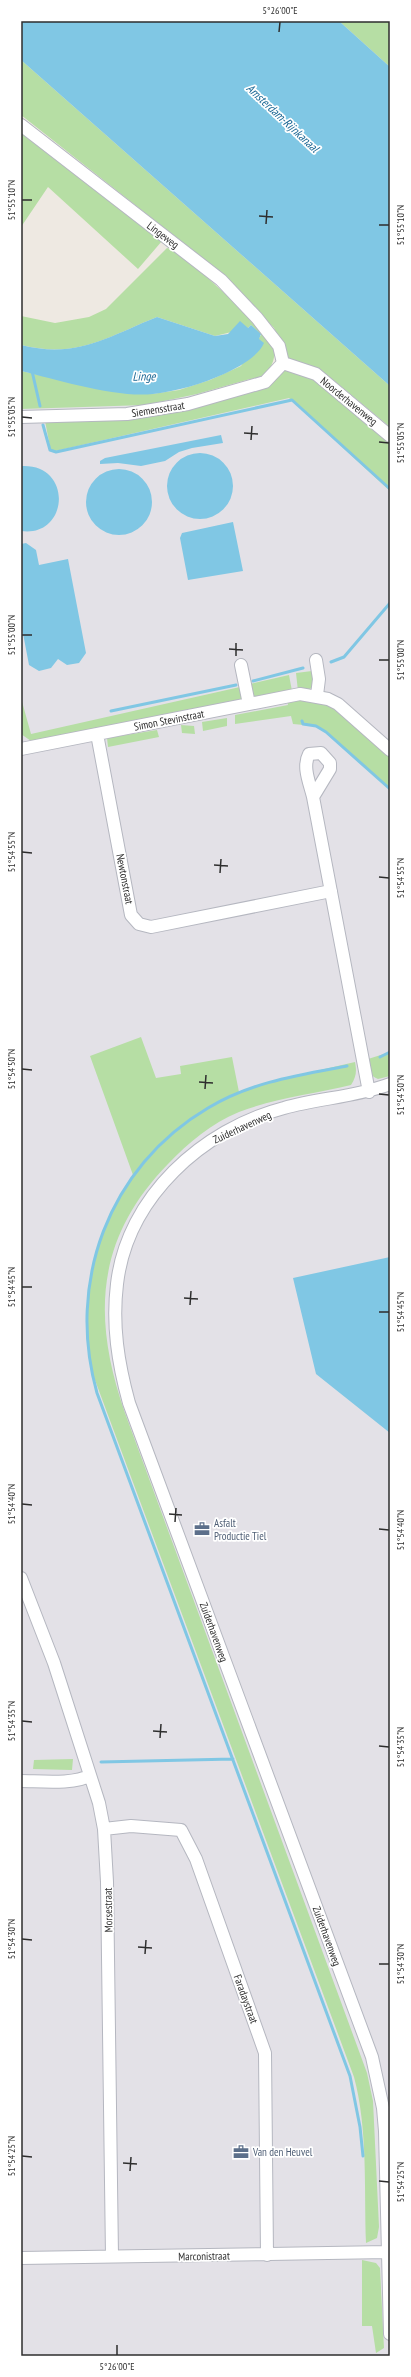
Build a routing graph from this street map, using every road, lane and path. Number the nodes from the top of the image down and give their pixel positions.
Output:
1 (21, 125) edge
2 (283, 363) junction
3 (21, 417) edge
4 (390, 436) edge
5 (316, 660) dead end
6 (241, 666) dead end
7 (317, 696) junction
8 (249, 704) junction
9 (97, 734) junction
10 (21, 749) edge
11 (390, 750) edge
12 (312, 797) dead end
13 (331, 892) junction
14 (390, 1084) edge
15 (369, 1092) junction
16 (21, 1578) edge
17 (90, 1775) junction
18 (21, 1782) edge
19 (104, 1829) junction
20 (387, 2252) junction
21 (267, 2255) junction
22 (112, 2256) junction
23 (21, 2258) edge
24 (390, 2334) edge

1 - 2 street, Lingeweg
2 - 3 street, Siemensstraat
2 - 4 street, Noorderhavenweg
5 - 7 street
6 - 8 street
7 - 8 street, Simon Stevinstraat
7 - 11 street
8 - 9 street, Simon Stevinstraat
9 - 10 street, Simon Stevinstraat
9 - 13 street, Newtonstraat
12 - 13 street
13 - 15 street
14 - 15 street, Zuiderhavenweg
15 - 20 street, Zuiderhavenweg
16 - 17 street, Morsestraat
17 - 18 street
17 - 19 street, Morsestraat
19 - 21 street, Faradaystraat
19 - 22 street, Morsestraat
20 - 21 street, Marconistraat
20 - 24 street, Zuiderhavenweg
21 - 22 street, Marconistraat
22 - 23 street, Marconistraat

